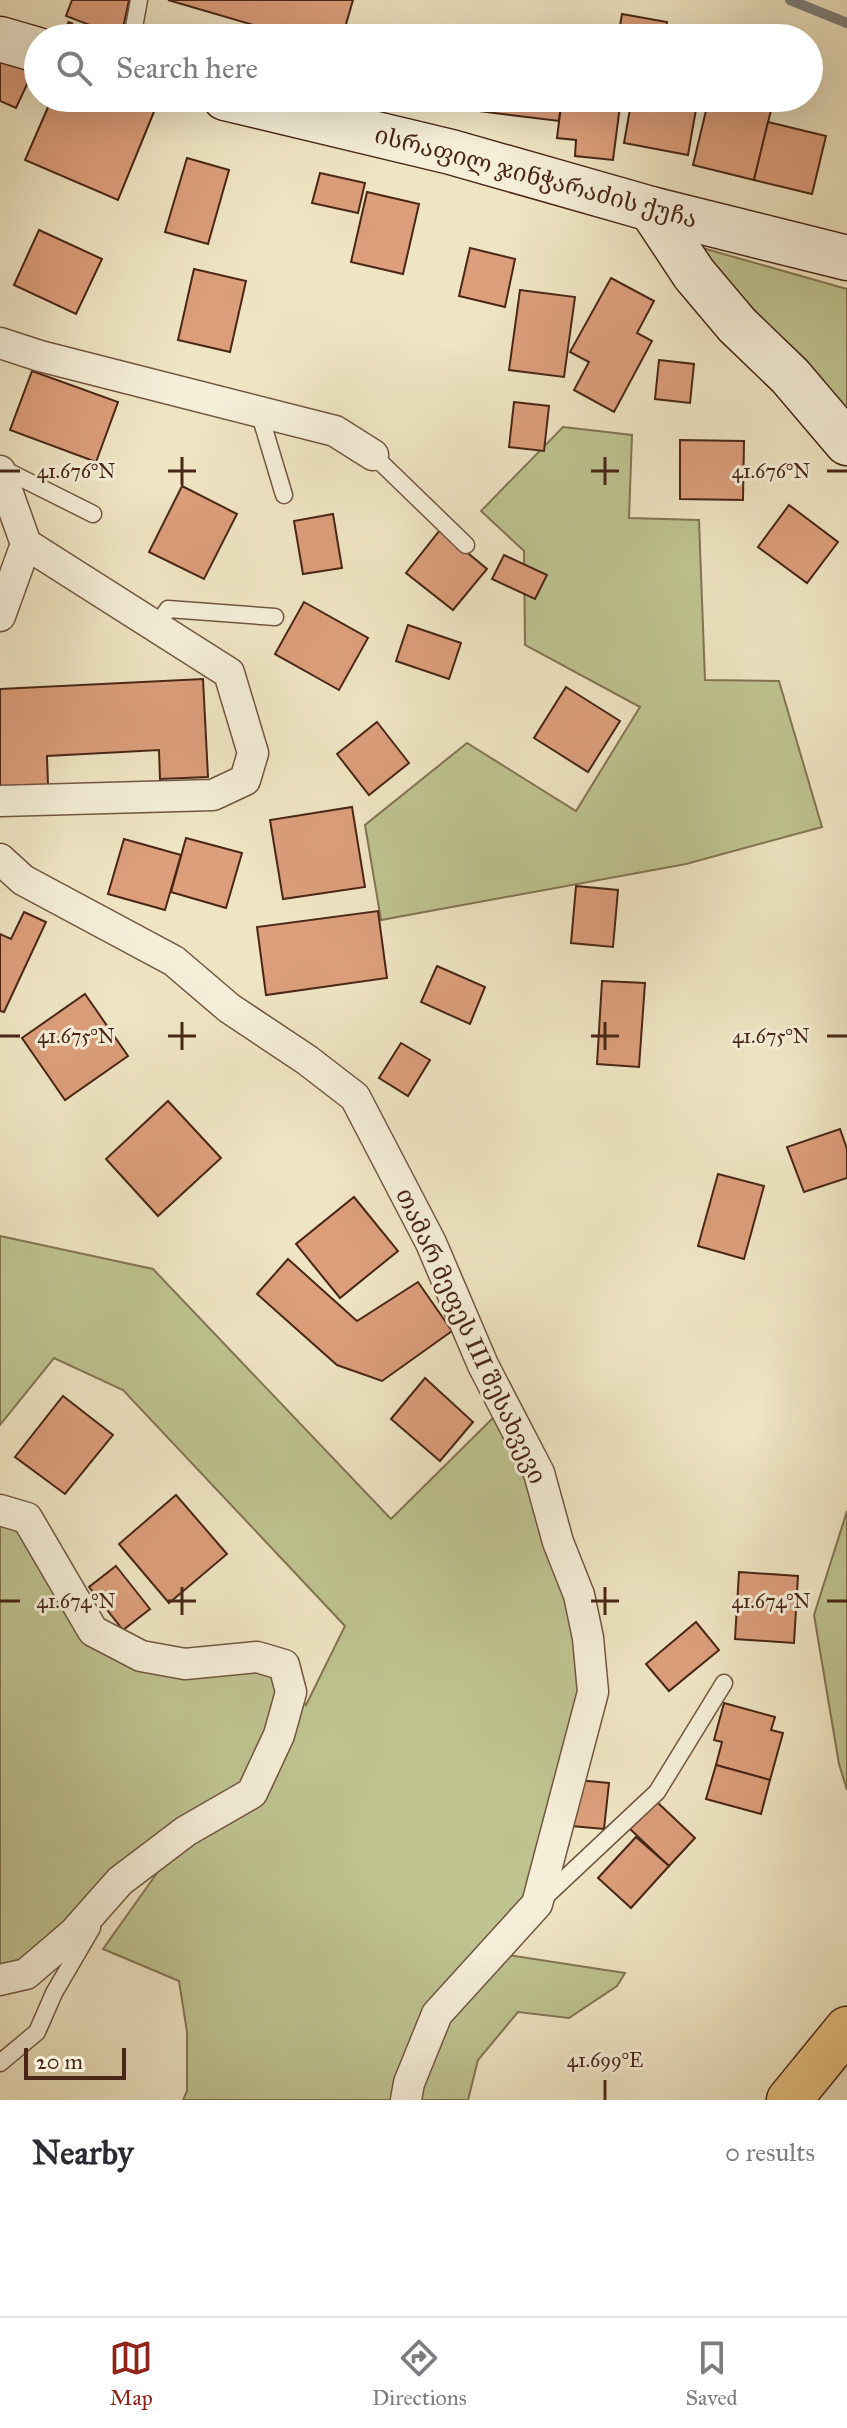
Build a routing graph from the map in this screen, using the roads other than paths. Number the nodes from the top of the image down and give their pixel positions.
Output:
1 (139, 0) edge
2 (135, 24) edge
3 (0, 39) edge
4 (24, 46) edge
5 (284, 112) edge
6 (651, 209) junction
7 (847, 258) edge
8 (0, 343) edge
9 (259, 412) junction
10 (847, 443) edge
11 (373, 455) joint
12 (0, 469) edge
13 (284, 495) dead end
14 (93, 514) dead end
15 (26, 544) junction
16 (466, 545) dead end
17 (0, 616) edge
18 (275, 617) dead end
19 (156, 626) junction
20 (0, 801) edge
21 (0, 859) edge
22 (0, 1510) edge
23 (724, 1683) dead end
24 (120, 1881) junction
25 (537, 1904) junction
26 (0, 1980) edge
27 (847, 2029) edge
28 (0, 2063) edge
29 (406, 2100) edge
30 (789, 2100) edge

1 - 2 lane
3 - 4 street
5 - 6 street, ისრაფილ ჯინჭარაძის ქუჩა
6 - 7 street, ისრაფილ ჯინჭარაძის ქუჩა
6 - 10 street
8 - 9 street
9 - 11 street
9 - 13 lane
11 - 16 lane
12 - 14 lane
12 - 15 street
15 - 17 street
15 - 19 street
18 - 19 lane
19 - 20 street
21 - 25 street, თამარ მეფეს III შესახვევი
22 - 24 street
23 - 25 lane
24 - 26 street
24 - 28 lane
25 - 29 street, თამარ მეფეს III შესახვევი
27 - 30 highway

